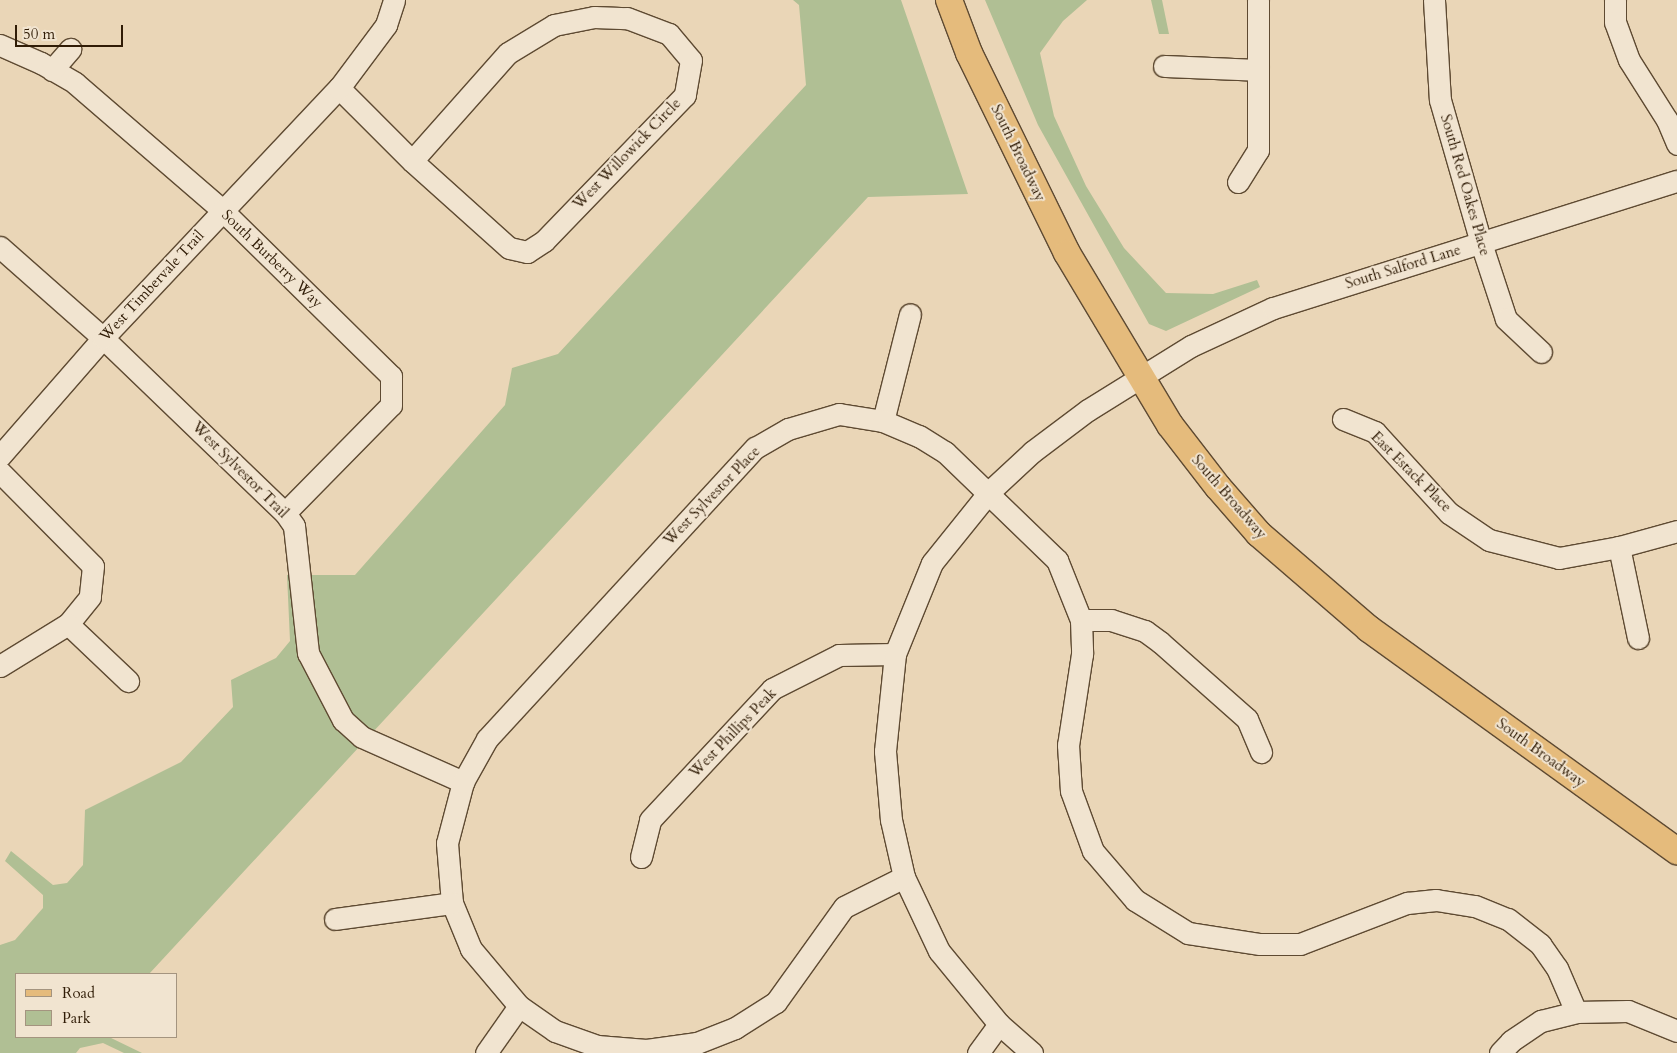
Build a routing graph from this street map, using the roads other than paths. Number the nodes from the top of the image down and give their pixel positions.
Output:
1 (394, 0) edge
2 (949, 0) edge
3 (1258, 0) edge
4 (1434, 0) edge
5 (1615, 0) edge
6 (0, 45) edge
7 (70, 49) dead end
8 (1164, 66) dead end
9 (52, 70) junction
10 (1258, 70) junction
11 (339, 88) junction
12 (1677, 144) edge
13 (412, 161) junction
14 (1677, 181) edge
15 (1238, 182) dead end
16 (222, 210) junction
17 (1481, 243) junction
18 (0, 247) edge
19 (910, 314) dead end
20 (104, 338) junction
21 (1540, 352) dead end
22 (1140, 378) junction
23 (1343, 419) dead end
24 (882, 421) junction
25 (0, 456) edge
26 (0, 472) edge
27 (989, 492) junction
28 (285, 513) junction
29 (1677, 531) edge
30 (1620, 547) junction
31 (1081, 620) junction
32 (68, 624) junction
33 (1638, 638) dead end
34 (895, 654) junction
35 (0, 666) edge
36 (128, 681) dead end
37 (1261, 752) dead end
38 (463, 782) junction
39 (1677, 851) edge
40 (641, 857) dead end
41 (904, 877) junction
42 (452, 903) junction
43 (335, 919) dead end
44 (519, 1006) junction
45 (1576, 1012) junction
46 (999, 1024) junction
47 (1677, 1031) edge
48 (486, 1053) edge
49 (978, 1053) edge
50 (1032, 1053) edge
51 (1500, 1053) edge

1 - 11 street, West Timbervale Trail
2 - 22 main road, South Broadway
3 - 10 street
4 - 17 street, South Red Oakes Place
5 - 12 street
6 - 9 street, South Burberry Way
7 - 9 street
8 - 10 street
9 - 16 street, South Burberry Way
10 - 15 street
11 - 13 street, West Willowick Circle
11 - 16 street, West Timbervale Trail
13 - 13 street, West Willowick Circle
14 - 17 street, South Salford Lane
16 - 20 street, West Timbervale Trail
16 - 28 street, South Burberry Way
17 - 21 street, South Red Oakes Place
17 - 22 street, South Salford Lane
18 - 20 street, West Sylvestor Trail
19 - 24 street
20 - 25 street, West Timbervale Trail
20 - 28 street, West Sylvestor Trail
22 - 27 street, South Salford Lane
22 - 39 main road, South Broadway
23 - 30 street, East Estack Place
24 - 27 street, West Sylvestor Place
24 - 38 street, West Sylvestor Place
26 - 32 street
27 - 31 street, West Sylvestor Place
27 - 34 street, South Salford Lane
28 - 38 street, West Sylvestor Trail
29 - 30 street, East Estack Place
30 - 33 street
31 - 37 street
31 - 45 street, West Sylvestor Place
32 - 35 street
32 - 36 street
34 - 40 street, West Phillips Peak
34 - 41 street, South Salford Lane
38 - 42 street, West Sylvestor Place
41 - 44 street, West Sylvestor Place
41 - 46 street, South Salford Lane
42 - 43 street
42 - 44 street, West Sylvestor Place
44 - 48 street
45 - 47 street
45 - 51 street
46 - 49 street
46 - 50 street, South Salford Lane

